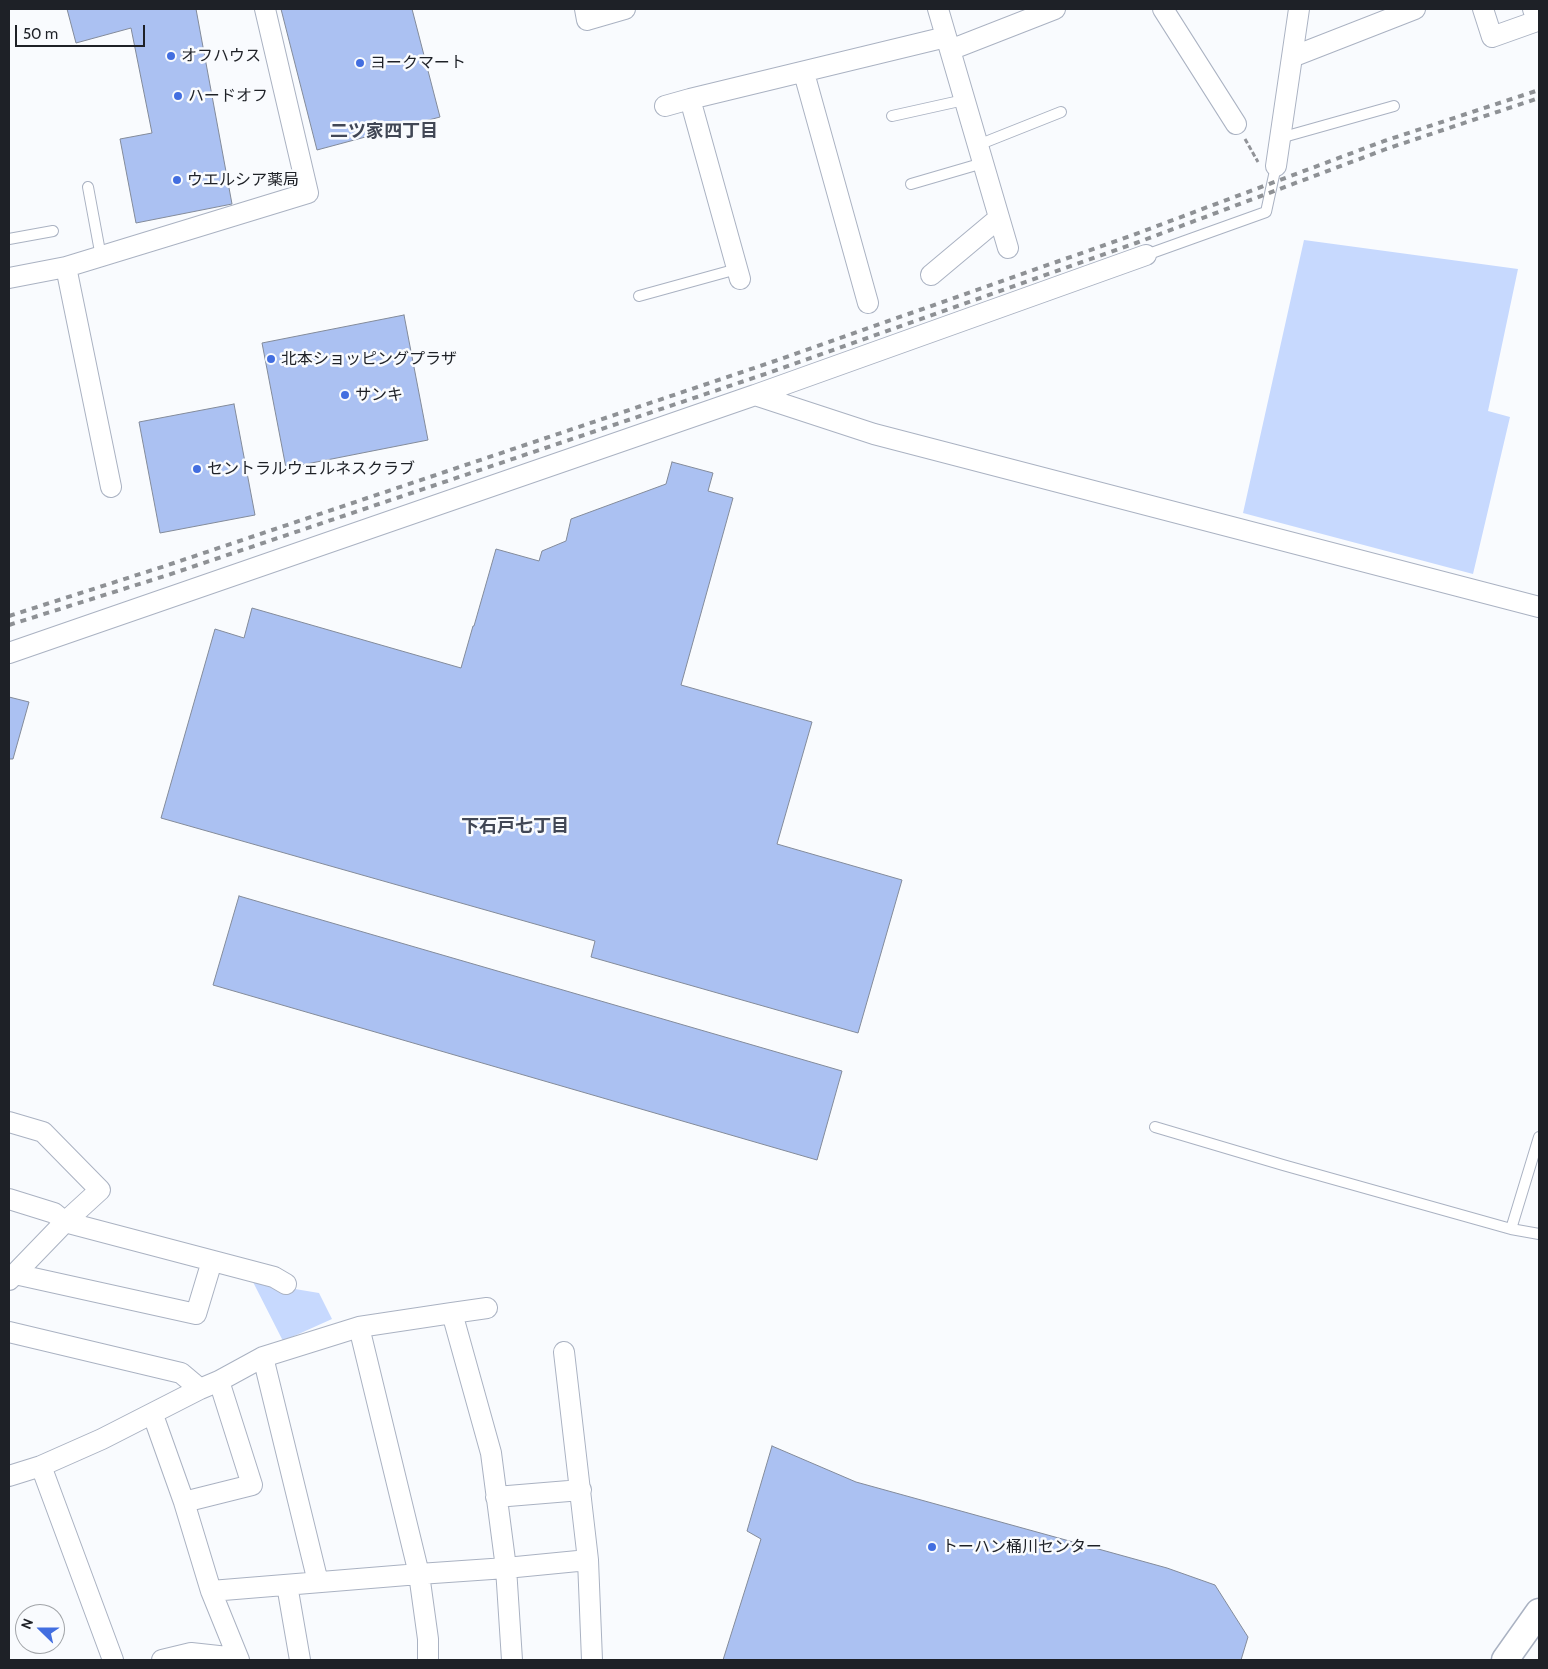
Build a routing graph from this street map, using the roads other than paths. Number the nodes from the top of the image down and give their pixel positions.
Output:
1 (265, 9) edge
2 (585, 9) edge
3 (626, 9) edge
4 (938, 9) edge
5 (1055, 9) edge
6 (1163, 9) edge
7 (1300, 9) edge
8 (1415, 9) edge
9 (1483, 9) edge
10 (1533, 9) edge
11 (948, 43) junction
12 (1292, 57) junction
13 (804, 73) junction
14 (690, 99) junction
15 (964, 100) junction
16 (665, 106) dead end
17 (1394, 106) dead end
18 (1061, 112) dead end
19 (892, 116) dead end
20 (1236, 124) road end
21 (1280, 138) junction
22 (980, 154) junction
23 (1276, 166) joint
24 (911, 184) dead end
25 (88, 187) dead end
26 (999, 218) junction
27 (53, 231) dead end
28 (9, 239) edge
29 (1008, 248) dead end
30 (1146, 255) joint
31 (101, 257) junction
32 (66, 267) junction
33 (739, 274) joint
34 (931, 275) dead end
35 (9, 278) edge
36 (639, 296) dead end
37 (868, 303) dead end
38 (755, 395) junction
39 (111, 487) dead end
40 (1539, 607) edge
41 (9, 653) edge
42 (9, 1122) edge
43 (1155, 1127) dead end
44 (1539, 1137) edge
45 (9, 1199) edge
46 (65, 1222) junction
47 (1511, 1229) junction
48 (1539, 1234) edge
49 (212, 1261) junction
50 (12, 1277) edge
51 (286, 1284) dead end
52 (487, 1308) dead end
53 (452, 1313) junction
54 (359, 1327) junction
55 (9, 1332) edge
56 (564, 1352) dead end
57 (262, 1357) junction
58 (219, 1381) junction
59 (200, 1389) junction
60 (153, 1415) junction
61 (41, 1466) junction
62 (9, 1476) edge
63 (581, 1490) junction
64 (496, 1496) junction
65 (184, 1502) junction
66 (588, 1560) junction
67 (506, 1568) junction
68 (419, 1574) junction
69 (318, 1582) junction
70 (287, 1585) junction
71 (211, 1591) junction
72 (1539, 1612) edge
73 (193, 1657) edge
74 (238, 1659) edge
75 (113, 1660) edge
76 (162, 1660) edge
77 (300, 1660) edge
78 (428, 1660) edge
79 (512, 1660) edge
80 (592, 1660) edge
81 (1504, 1660) edge

1 - 31 street
2 - 3 street
4 - 11 street
5 - 11 street
6 - 20 street
7 - 12 street
8 - 12 street
9 - 10 street
11 - 13 street
11 - 15 street
12 - 21 street
13 - 14 street
13 - 37 street
14 - 16 street
14 - 33 street
15 - 19 lane
15 - 22 street
17 - 21 lane
18 - 22 lane
21 - 23 street
22 - 24 lane
22 - 26 street
23 - 30 lane
25 - 31 lane
26 - 29 street
26 - 34 street
27 - 28 lane
30 - 38 street
31 - 32 street
32 - 35 street
32 - 39 street
33 - 36 lane
38 - 40 street
38 - 41 street
42 - 46 street
43 - 47 lane
44 - 47 lane
45 - 46 street
46 - 49 street
46 - 50 street
47 - 48 lane
49 - 50 street
49 - 51 street
52 - 53 street
53 - 54 street
53 - 64 street
54 - 57 street
54 - 68 street
55 - 59 street
56 - 63 street
57 - 58 street
57 - 69 street
58 - 59 street
58 - 65 street
59 - 60 street
60 - 61 street
60 - 65 street
61 - 62 street
61 - 75 street
63 - 64 street
63 - 66 street
64 - 67 street
65 - 71 street
66 - 67 street
66 - 80 street
67 - 68 street
67 - 79 street
68 - 69 street
68 - 78 street
69 - 70 street
70 - 71 street
70 - 77 street
71 - 74 street
72 - 81 street
73 - 74 street
73 - 76 street

